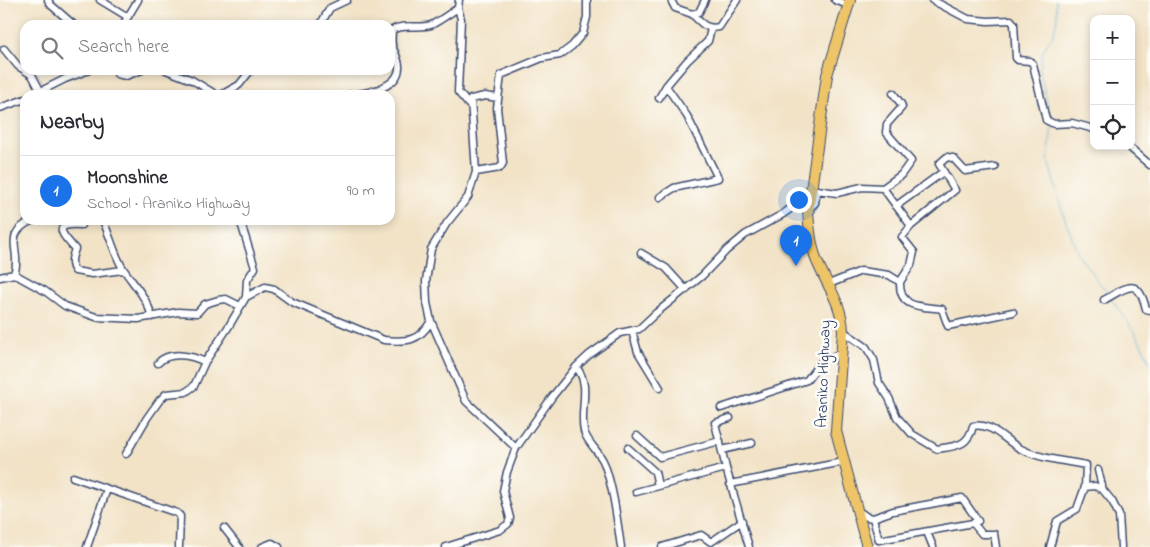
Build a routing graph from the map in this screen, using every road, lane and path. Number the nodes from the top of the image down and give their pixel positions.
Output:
1 (48, 0) edge
2 (100, 0) edge
3 (138, 0) edge
4 (347, 0) edge
5 (459, 0) edge
6 (588, 0) edge
7 (671, 0) edge
8 (705, 0) edge
9 (736, 0) edge
10 (835, 0) edge
11 (932, 0) edge
12 (849, 3) edge
13 (458, 8) junction
14 (692, 14) junction
15 (128, 18) joint
16 (68, 20) edge
17 (323, 20) edge
18 (395, 28) edge
19 (712, 29) junction
20 (4, 49) dead end
21 (395, 54) edge
22 (20, 67) edge
23 (32, 75) edge
24 (74, 75) edge
25 (179, 75) edge
26 (247, 75) edge
27 (666, 86) junction
28 (40, 90) edge
29 (46, 90) edge
30 (209, 90) edge
31 (230, 90) edge
32 (376, 90) edge
33 (893, 93) dead end
34 (498, 98) junction
35 (659, 98) dead end
36 (20, 101) edge
37 (470, 106) junction
38 (0, 108) edge
39 (1090, 128) edge
40 (1133, 150) edge
41 (1150, 165) edge
42 (994, 167) dead end
43 (476, 172) junction
44 (943, 172) junction
45 (883, 188) junction
46 (660, 197) dead end
47 (808, 202) junction
48 (896, 206) junction
49 (21, 225) edge
50 (66, 225) edge
51 (105, 225) edge
52 (242, 225) edge
53 (911, 226) junction
54 (641, 253) dead end
55 (123, 270) junction
56 (14, 274) junction
57 (2, 278) edge
58 (900, 282) junction
59 (829, 284) junction
60 (686, 290) junction
61 (246, 297) junction
62 (1104, 300) dead end
63 (240, 306) junction
64 (1150, 310) edge
65 (1013, 312) dead end
66 (152, 317) junction
67 (430, 321) junction
68 (632, 331) junction
69 (843, 331) junction
70 (842, 352) junction
71 (204, 362) junction
72 (158, 363) dead end
73 (576, 367) junction
74 (660, 388) dead end
75 (721, 408) dead end
76 (730, 418) dead end
77 (637, 436) dead end
78 (720, 441) junction
79 (752, 443) dead end
80 (516, 448) junction
81 (628, 448) dead end
82 (722, 450) junction
83 (126, 454) dead end
84 (843, 462) junction
85 (726, 468) junction
86 (1098, 470) dead end
87 (73, 477) dead end
88 (730, 484) junction
89 (658, 486) junction
90 (1085, 487) junction
91 (107, 489) junction
92 (1103, 490) junction
93 (636, 492) dead end
94 (856, 509) junction
95 (872, 518) junction
96 (742, 520) junction
97 (973, 523) junction
98 (224, 528) dead end
99 (927, 532) junction
100 (87, 547) edge
101 (178, 547) edge
102 (239, 547) edge
103 (262, 547) edge
104 (279, 547) edge
105 (446, 547) edge
106 (621, 547) edge
107 (662, 547) edge
108 (749, 547) edge
109 (866, 547) edge
110 (933, 547) edge
111 (996, 547) edge
112 (1050, 547) edge
113 (1121, 547) edge

1 - 16 street
2 - 15 street
3 - 15 street
4 - 17 street
5 - 13 street
6 - 34 street
7 - 14 street
8 - 14 street
9 - 19 street
10 - 12 street
11 - 39 street
12 - 47 highway, Araniko Highway
13 - 18 street
13 - 37 street
14 - 19 street
19 - 27 street
20 - 22 street
21 - 32 street
23 - 28 street
24 - 29 street
25 - 30 street
26 - 31 street
27 - 35 street
27 - 46 street
33 - 45 street
34 - 37 street
34 - 43 street
36 - 38 street
37 - 43 street
40 - 41 street
42 - 44 street
43 - 67 street
44 - 48 street
44 - 53 street
45 - 47 street
45 - 48 street
47 - 59 highway, Araniko Highway
47 - 60 street
48 - 53 street
49 - 56 street
50 - 55 street
51 - 55 street
52 - 61 street
53 - 58 street
54 - 60 street
55 - 66 street
56 - 57 street
56 - 66 street
58 - 59 street
58 - 65 street
59 - 69 highway, Araniko Highway
60 - 68 street
61 - 63 street
61 - 67 street
62 - 64 street
63 - 66 street
63 - 71 street
67 - 80 street
68 - 73 street
68 - 74 street
69 - 70 highway, Araniko Highway
69 - 90 street
70 - 75 street
70 - 84 highway, Araniko Highway
71 - 72 street
71 - 83 street
73 - 80 street
73 - 106 street
76 - 78 street
77 - 78 street
78 - 82 street
79 - 82 street
80 - 105 street
81 - 89 street
82 - 85 street
84 - 88 street
84 - 94 highway, Araniko Highway
85 - 88 street
85 - 89 street
86 - 92 street
87 - 91 street
88 - 96 street
89 - 93 street
90 - 92 street
90 - 112 street
91 - 100 street
91 - 101 street
92 - 113 street
94 - 95 street
94 - 109 highway, Araniko Highway
95 - 97 street
95 - 99 street
96 - 107 street
96 - 108 street
97 - 99 street
97 - 111 street
98 - 102 street
99 - 110 street
103 - 104 street

